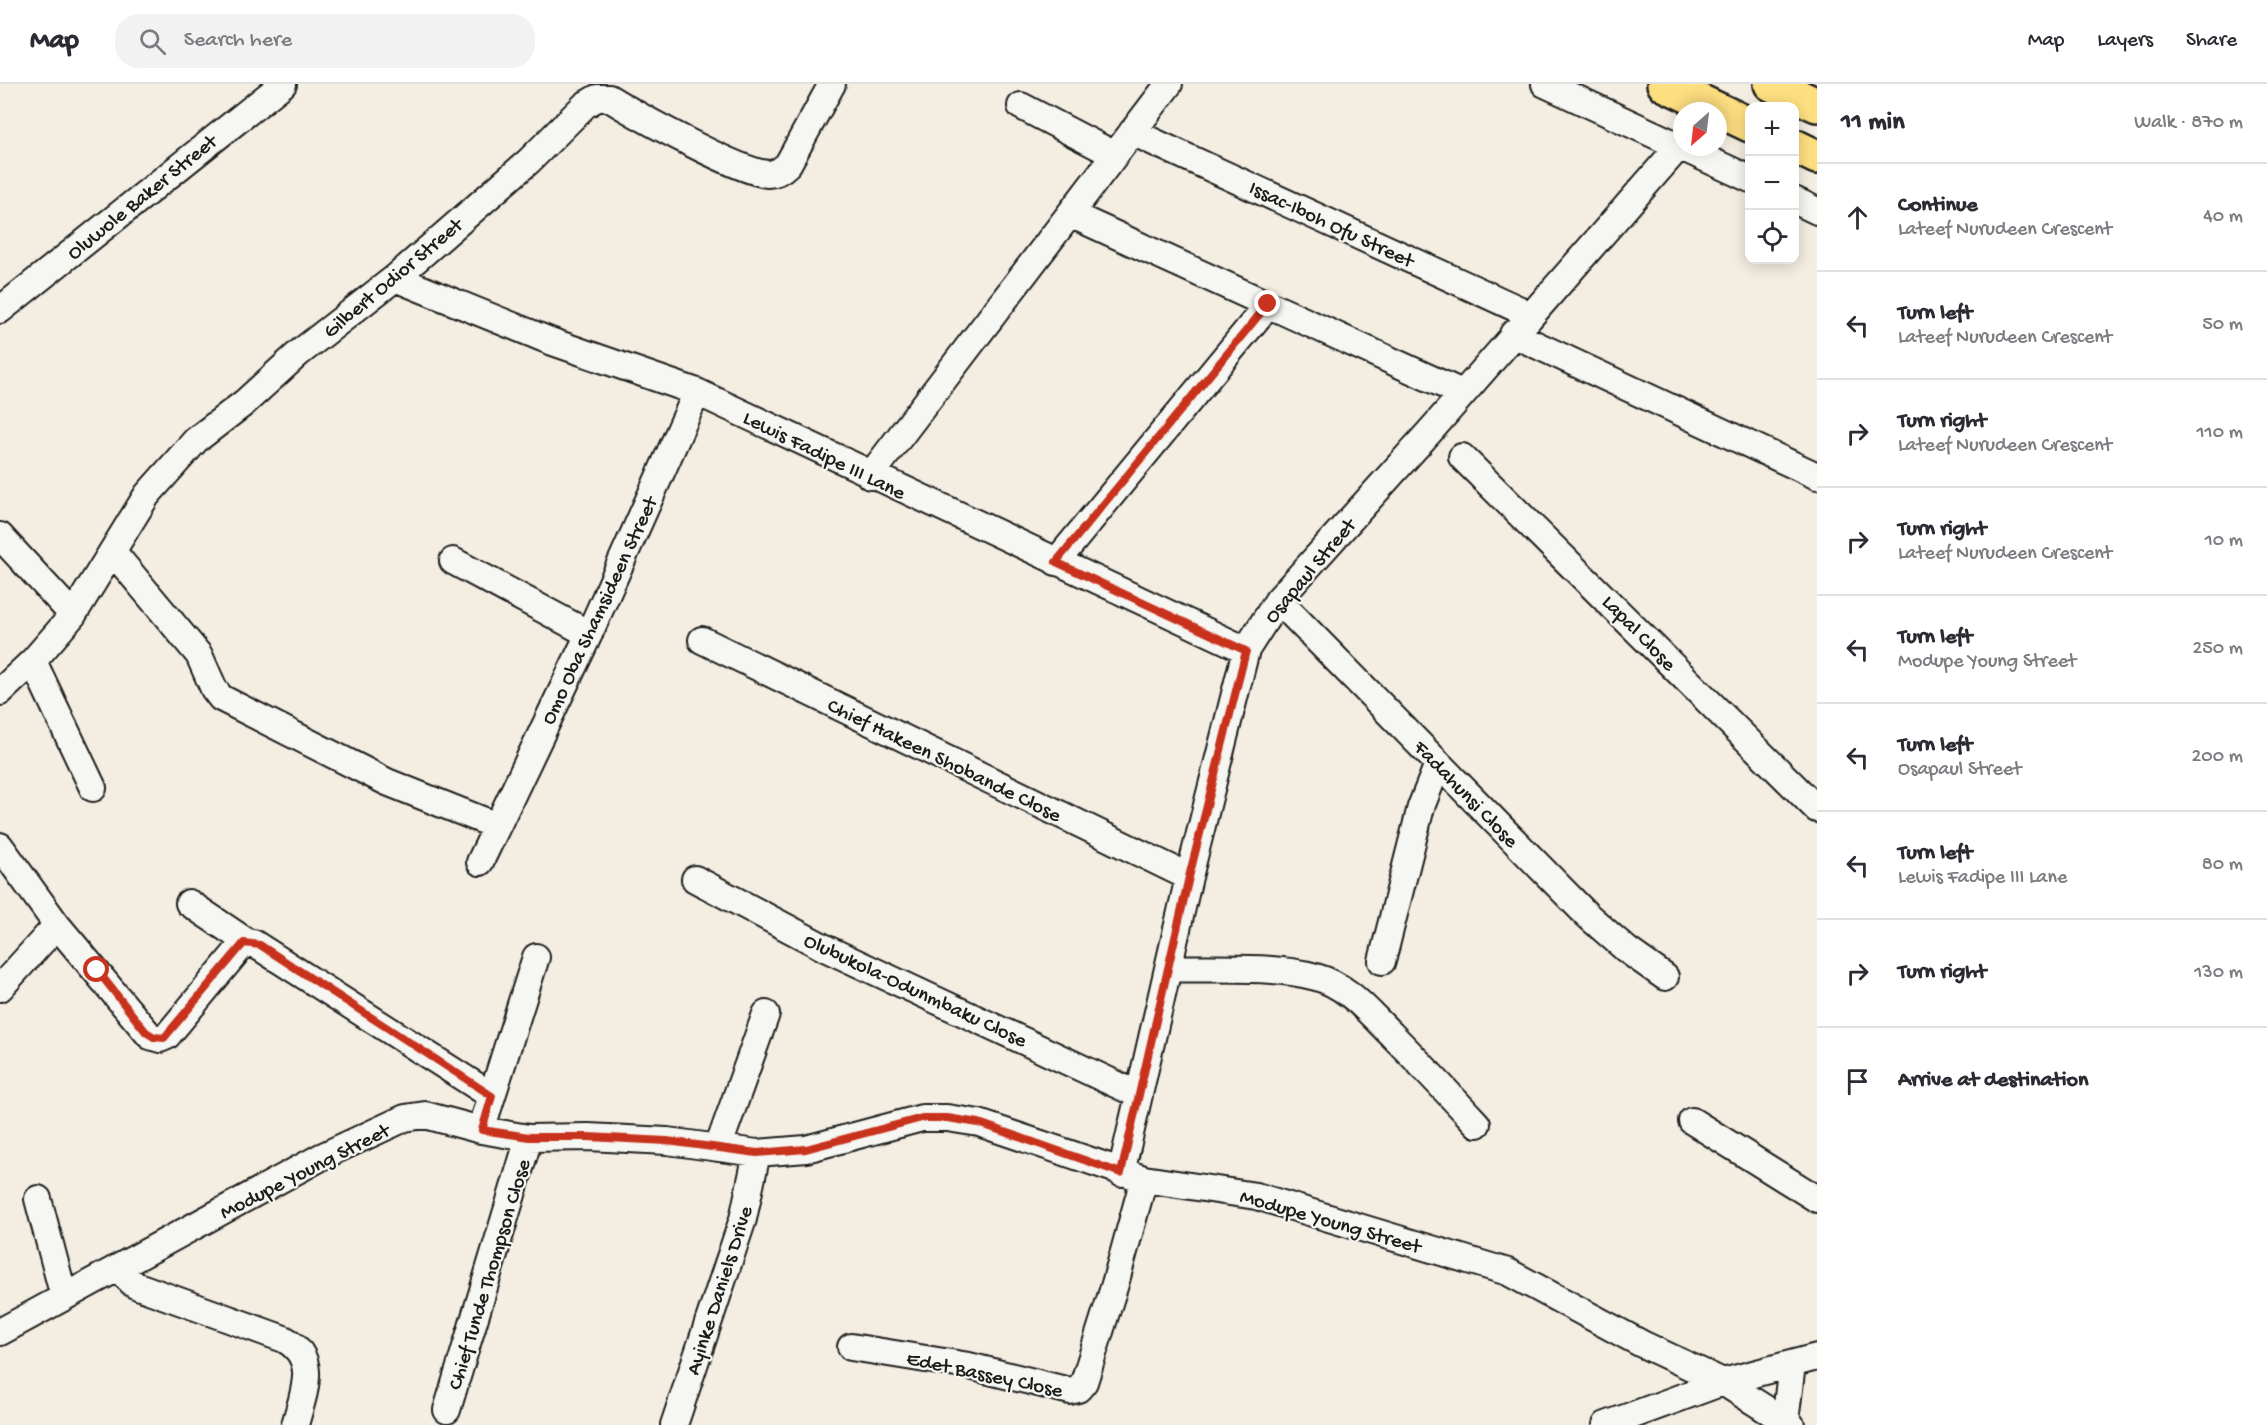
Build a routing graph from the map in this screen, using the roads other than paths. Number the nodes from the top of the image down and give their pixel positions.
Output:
1 (283, 84) edge
2 (832, 84) edge
3 (1169, 84) edge
4 (1545, 84) edge
5 (1664, 84) edge
6 (1771, 84) edge
7 (1698, 102) edge
8 (1817, 105) edge
9 (1021, 106) dead end
10 (1727, 116) edge
11 (1745, 123) edge
12 (1132, 132) junction
13 (1673, 141) edge
14 (1799, 148) edge
15 (1673, 152) edge
16 (1115, 155) junction
17 (1704, 156) edge
18 (1817, 157) edge
19 (1745, 177) edge
20 (1799, 202) edge
21 (1817, 211) edge
22 (1070, 214) junction
23 (395, 278) junction
24 (1268, 304) junction
25 (0, 310) edge
26 (1531, 315) junction
27 (1513, 334) junction
28 (697, 392) junction
29 (1462, 393) junction
30 (1462, 457) dead end
31 (870, 476) junction
32 (1817, 476) edge
33 (0, 536) edge
34 (113, 552) junction
35 (453, 561) dead end
36 (1056, 562) junction
37 (1278, 600) junction
38 (73, 615) junction
39 (589, 634) junction
40 (702, 640) dead end
41 (1246, 651) junction
42 (33, 661) junction
43 (0, 692) edge
44 (1438, 764) junction
45 (93, 788) dead end
46 (1817, 809) edge
47 (497, 826) junction
48 (0, 846) edge
49 (480, 862) dead end
50 (1189, 877) junction
51 (695, 879) dead end
52 (189, 903) dead end
53 (57, 925) junction
54 (247, 942) junction
55 (536, 957) dead end
56 (1382, 961) dead end
57 (1170, 968) junction
58 (1665, 977) dead end
59 (0, 988) edge
60 (765, 1014) dead end
61 (1139, 1095) junction
62 (492, 1096) junction
63 (1692, 1121) dead end
64 (1477, 1124) dead end
65 (482, 1130) junction
66 (529, 1137) junction
67 (718, 1148) junction
68 (757, 1153) junction
69 (1132, 1176) junction
70 (38, 1199) dead end
71 (1817, 1199) edge
72 (118, 1269) junction
73 (64, 1298) junction
74 (0, 1332) edge
75 (851, 1347) dead end
76 (1817, 1357) edge
77 (1792, 1364) junction
78 (1723, 1382) junction
79 (447, 1410) dead end
80 (1788, 1423) edge
81 (295, 1425) edge
82 (674, 1425) edge
83 (1606, 1425) edge

1 - 25 street, Oluwole Baker Street
2 - 23 street, Gilbert Odior Street
3 - 12 street
4 - 13 street
5 - 7 highway
6 - 8 highway
9 - 16 street
10 - 11 highway
12 - 16 street
12 - 26 street, Issac-Iboh Ofu Street
14 - 18 highway
15 - 26 street, Osapaul Street
16 - 22 street
17 - 19 street
20 - 21 street
22 - 24 street
22 - 31 street
23 - 28 street, Lewis Fadipe III Lane
23 - 34 street, Gilbert Odior Street
24 - 29 street
24 - 36 street
26 - 27 street, Osapaul Street
27 - 29 street, Osapaul Street
27 - 32 street
28 - 31 street, Lewis Fadipe III Lane
28 - 39 street, Omo Oba Shamsideen Street
29 - 37 street, Osapaul Street
30 - 46 street, Lapal Close
31 - 36 street, Lewis Fadipe III Lane
33 - 38 street
34 - 38 street, Gilbert Odior Street
34 - 47 street
35 - 39 street
36 - 41 street, Lewis Fadipe III Lane
37 - 41 street, Osapaul Street
37 - 44 street, Fadahunsi Close
38 - 42 street, Gilbert Odior Street
39 - 47 street, Omo Oba Shamsideen Street
40 - 50 street, Chief Hakeen Shobande Close
41 - 50 street, Osapaul Street
42 - 43 street, Gilbert Odior Street
42 - 45 street
44 - 56 street
44 - 58 street, Fadahunsi Close
47 - 49 street, Omo Oba Shamsideen Street
48 - 53 street
50 - 57 street, Osapaul Street
51 - 61 street, Olubukola-Odunmbaku Close
52 - 54 street
53 - 54 street
53 - 59 street
54 - 62 street
55 - 62 street
57 - 61 street, Osapaul Street
57 - 64 street
60 - 67 street
61 - 69 street, Osapaul Street
62 - 65 street
63 - 71 street
65 - 66 street, Modupe Young Street
65 - 72 street, Modupe Young Street
66 - 67 street, Modupe Young Street
66 - 79 street, Chief Tunde Thompson Close
67 - 68 street, Modupe Young Street
68 - 69 street, Modupe Young Street
68 - 82 street, Ayinke Daniels Drive
69 - 75 street, Edet Bassey Close
69 - 78 street, Modupe Young Street
70 - 73 street
72 - 73 street, Modupe Young Street
72 - 81 street
73 - 74 street, Modupe Young Street
76 - 77 street
77 - 78 street
77 - 80 street
78 - 80 street, Modupe Young Street
78 - 83 street

